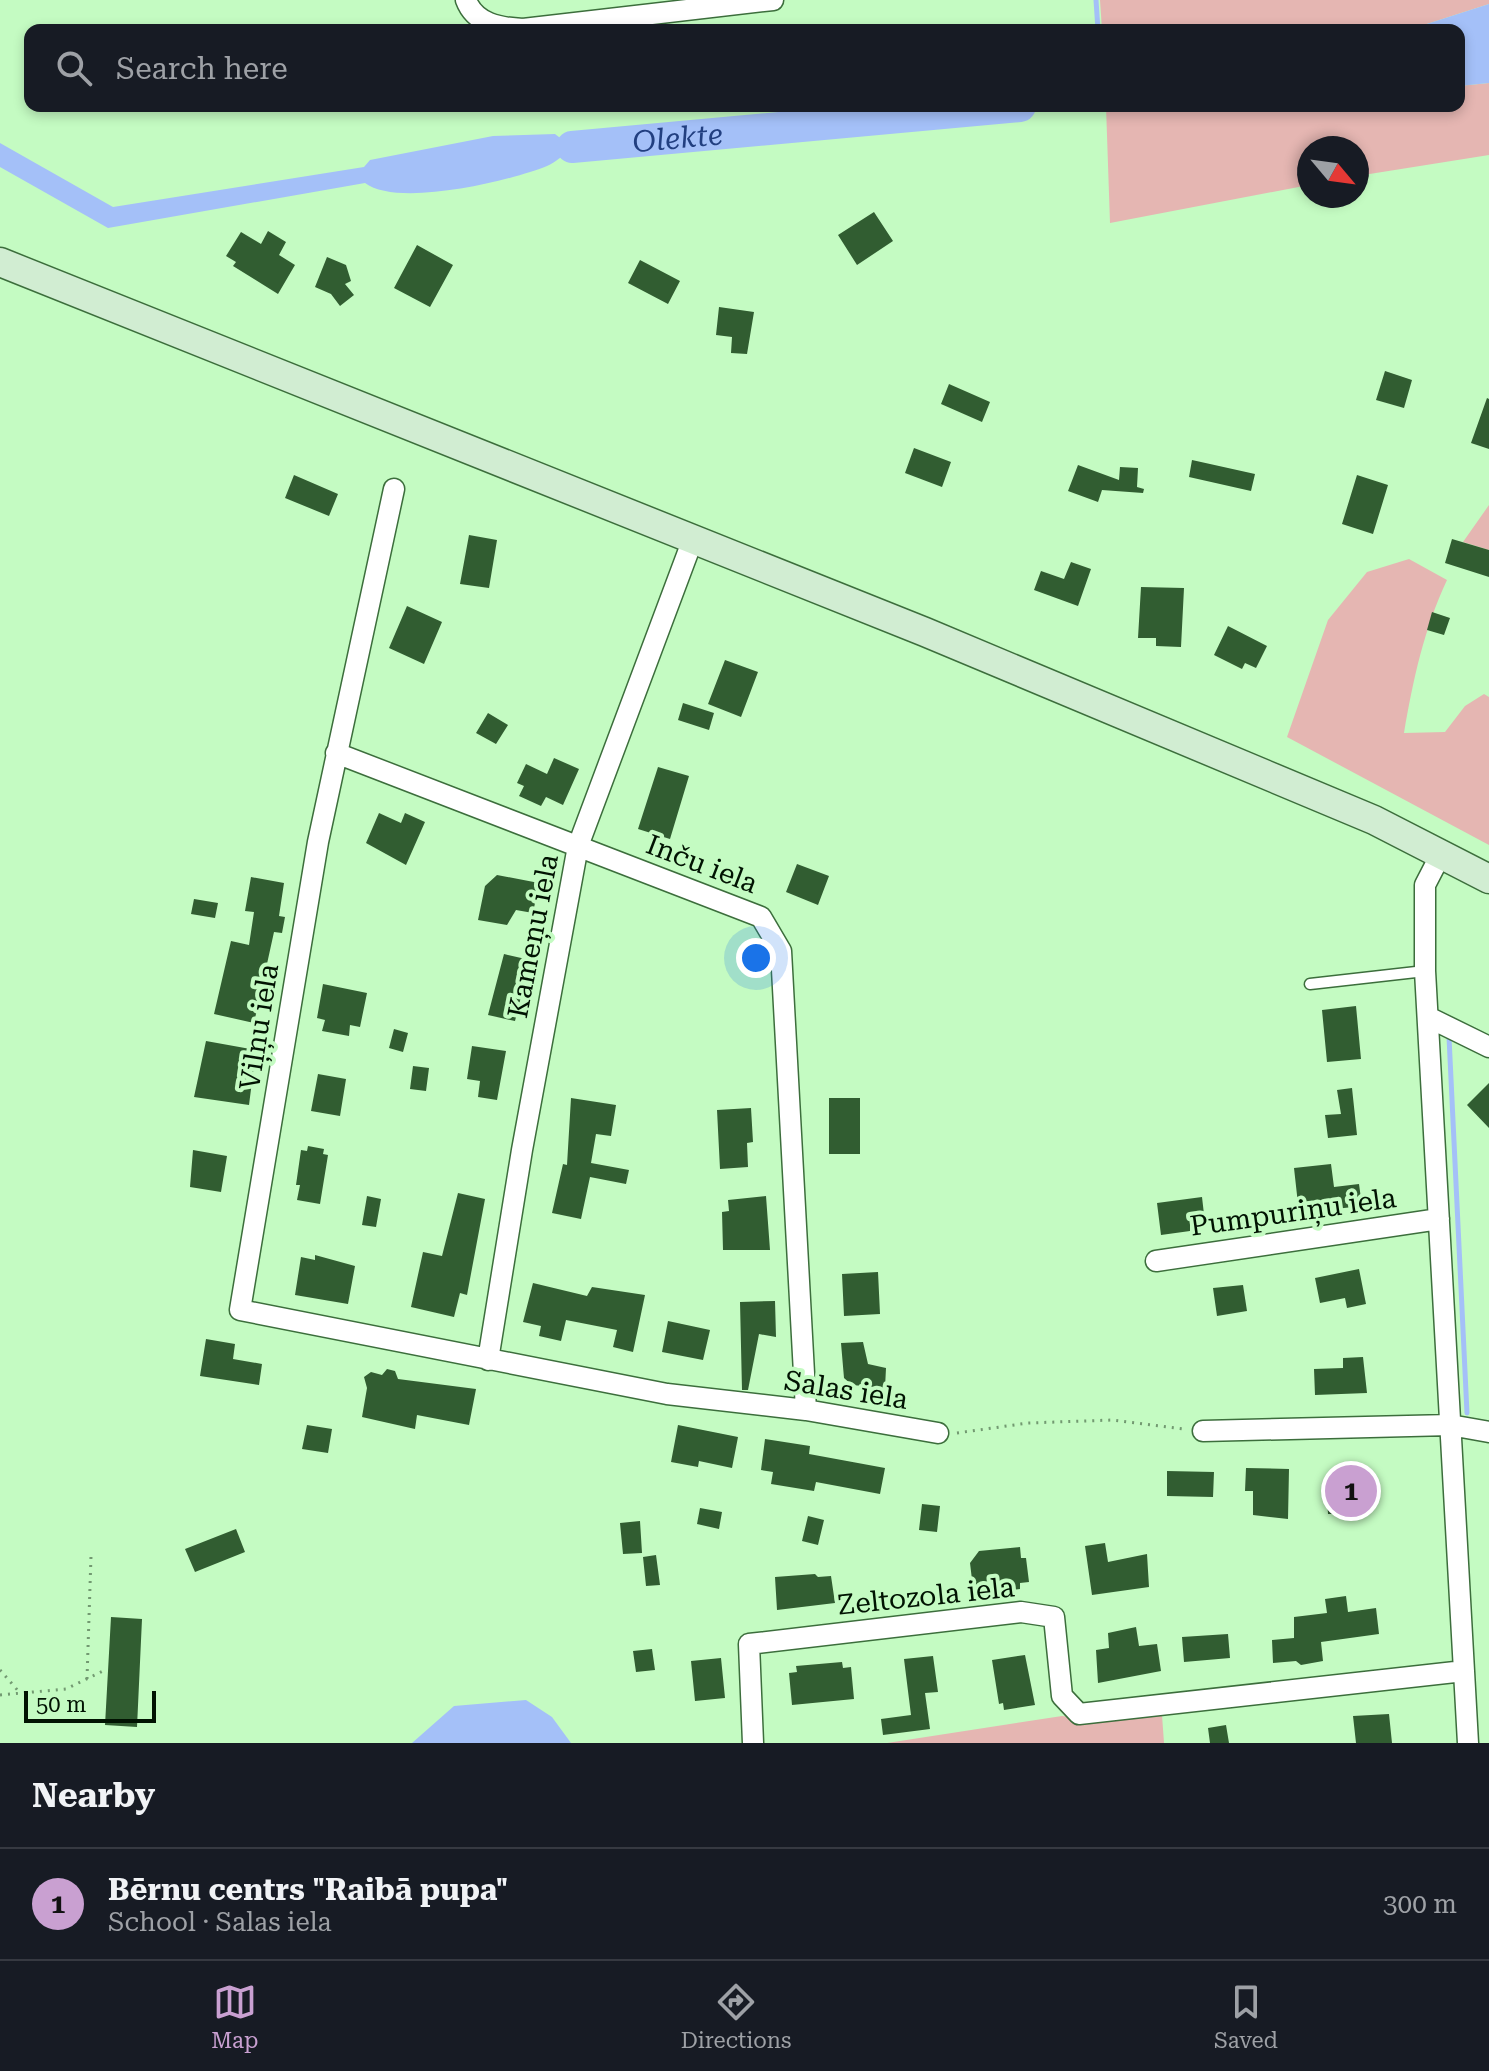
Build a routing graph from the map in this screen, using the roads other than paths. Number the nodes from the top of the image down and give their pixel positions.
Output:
1 (466, 0) edge
2 (773, 0) edge
3 (491, 24) edge
4 (566, 24) edge
5 (0, 262) edge
6 (394, 489) dead end
7 (693, 539) junction
8 (336, 753) junction
9 (578, 846) junction
10 (1441, 854) junction
11 (1489, 879) edge
12 (1425, 971) junction
13 (1310, 984) dead end
14 (1428, 1017) junction
15 (1489, 1047) edge
16 (1439, 1219) junction
17 (1156, 1261) dead end
18 (240, 1310) joint
19 (488, 1360) junction
20 (806, 1410) junction
21 (1450, 1425) junction
22 (1203, 1431) road end
23 (1489, 1432) edge
24 (938, 1433) road end
25 (1464, 1671) junction
26 (753, 1743) edge
27 (1468, 1743) edge

1 - 3 street
2 - 4 street
5 - 7 main road
6 - 8 street, Viļņu iela
7 - 9 street, Kameņu iela
7 - 10 main road
8 - 9 street, Inču iela
8 - 18 street, Viļņu iela
9 - 19 street, Kameņu iela
9 - 20 street, Inču iela
10 - 11 main road
10 - 12 street
12 - 13 lane
12 - 14 street
14 - 15 street
14 - 16 street
16 - 17 street, Pumpuriņu iela
16 - 21 street
18 - 19 street, Salas iela
19 - 20 street, Salas iela
20 - 24 street, Salas iela
21 - 22 street
21 - 23 street
21 - 25 street
25 - 26 street, Zeltozola iela
25 - 27 street

